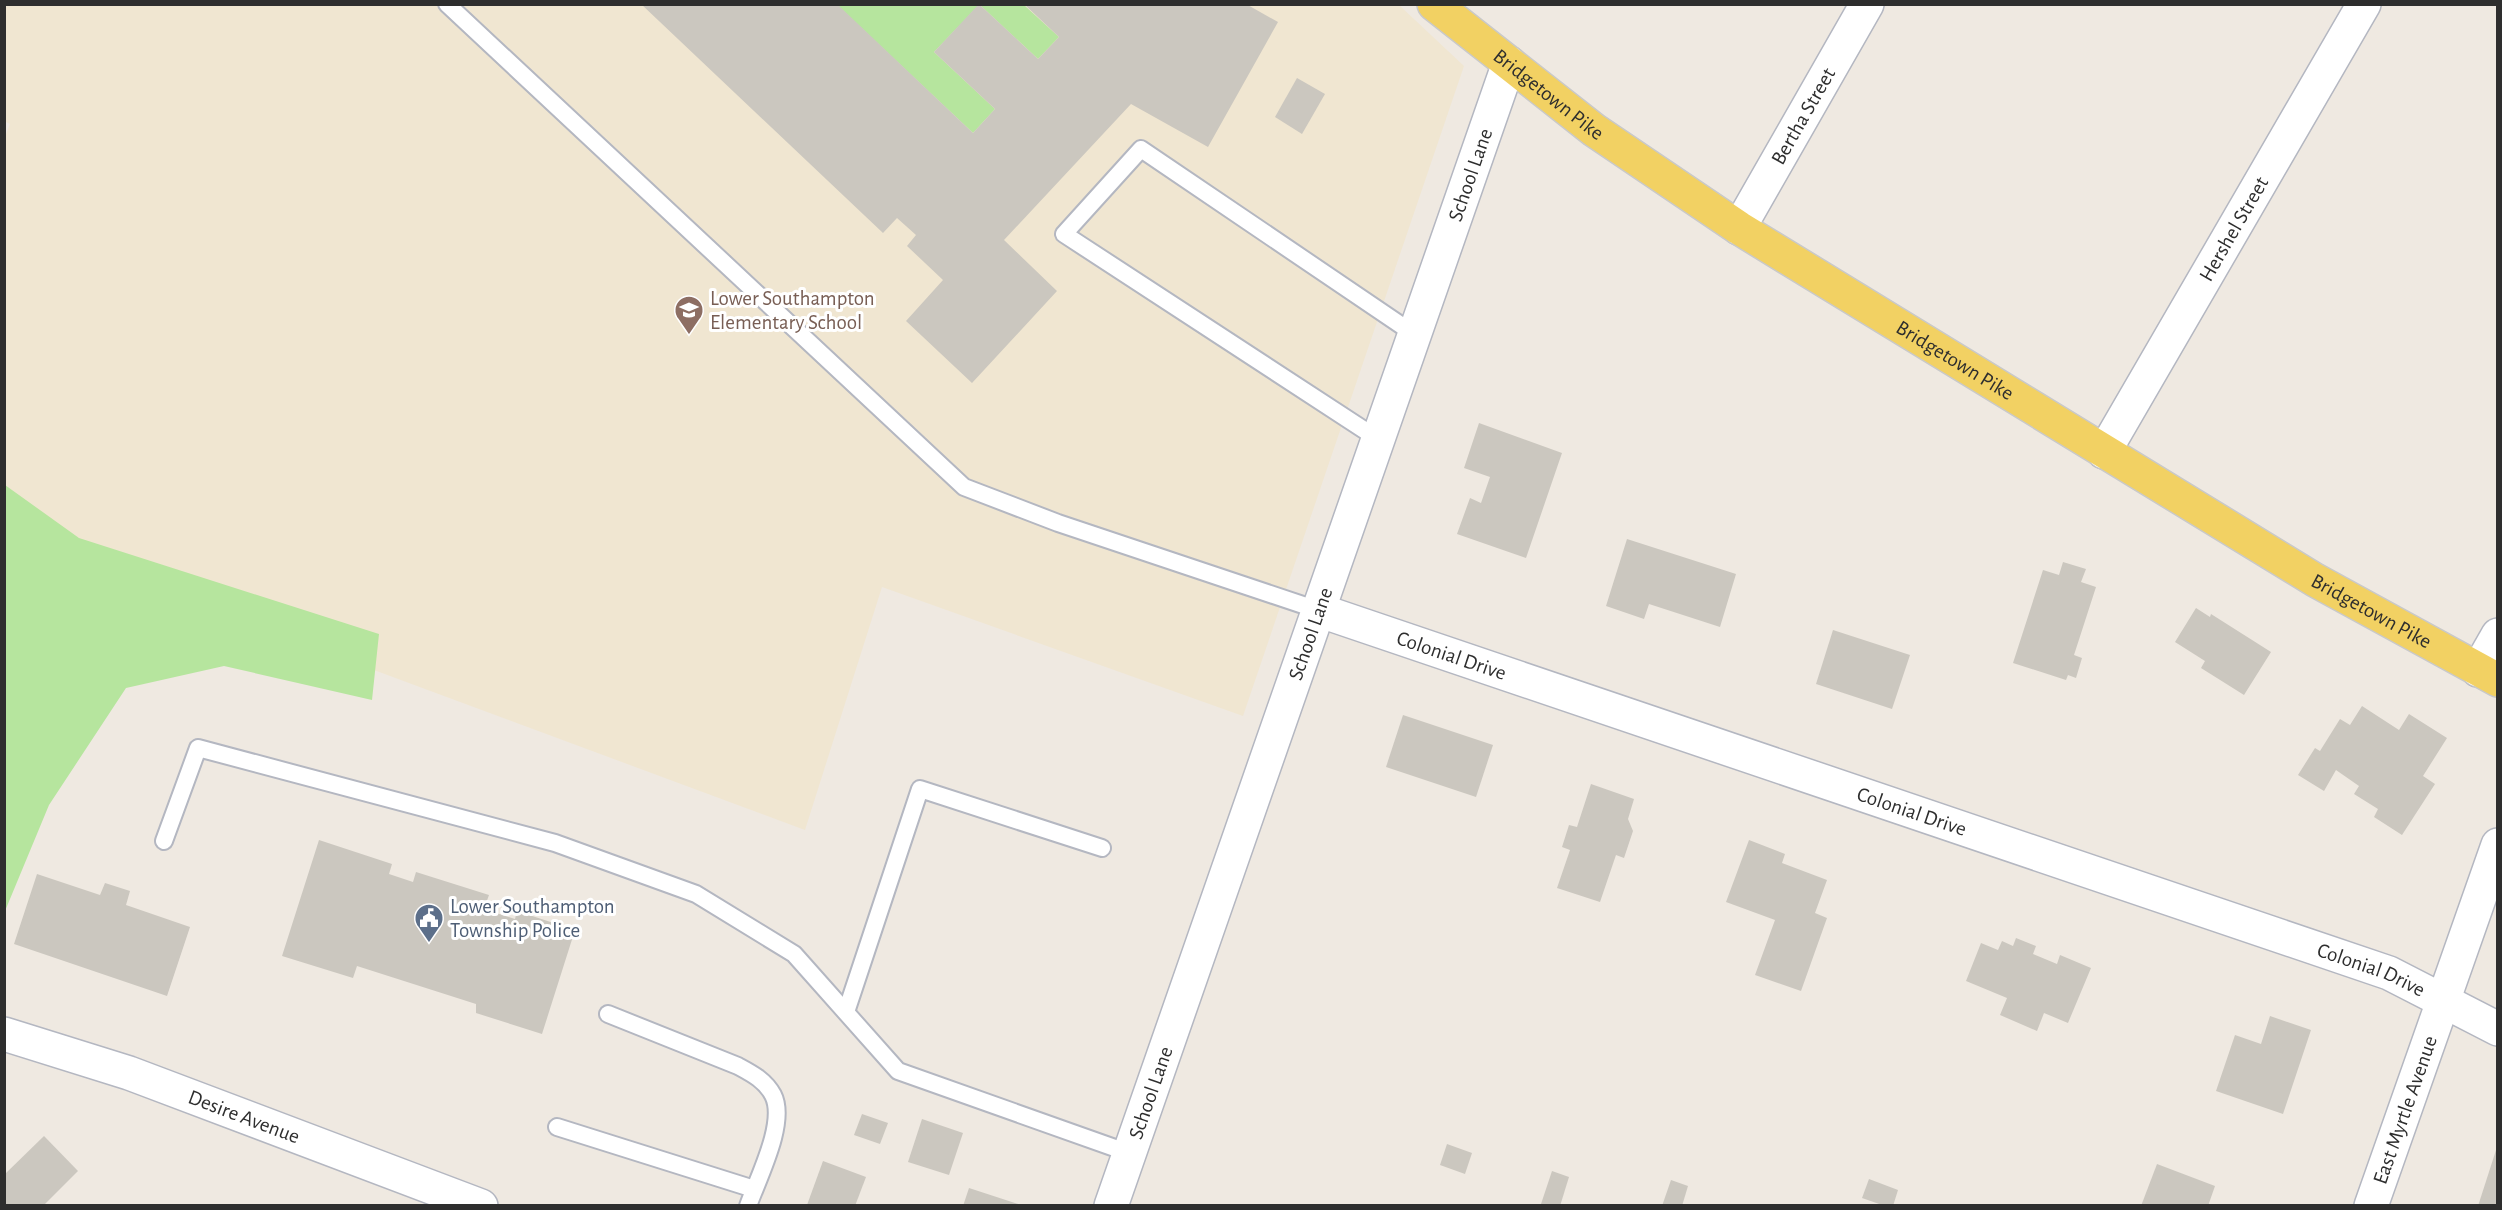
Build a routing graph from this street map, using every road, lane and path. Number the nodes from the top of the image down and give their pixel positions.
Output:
1 (447, 4) edge
2 (1434, 4) edge
3 (1867, 4) edge
4 (2364, 4) edge
5 (1509, 63) junction
6 (1738, 228) junction
7 (1414, 334) junction
8 (1378, 439) junction
9 (2104, 453) junction
10 (1318, 609) junction
11 (2498, 634) edge
12 (2488, 675) edge
13 (164, 841) dead end
14 (2498, 845) edge
15 (1102, 848) dead end
16 (2441, 1001) junction
17 (846, 1012) junction
18 (608, 1014) dead end
19 (2498, 1029) edge
20 (4, 1034) edge
21 (557, 1127) dead end
22 (1129, 1153) junction
23 (754, 1189) junction
24 (481, 1206) edge
25 (748, 1206) edge
26 (1111, 1206) edge
27 (2371, 1206) edge

1 - 10 lane
2 - 5 main road, Bridgetown Pike
3 - 6 street, Bertha Street
4 - 9 street, Hershel Street
5 - 6 main road, Bridgetown Pike
5 - 7 street, School Lane
6 - 9 main road, Bridgetown Pike
7 - 8 street, School Lane
7 - 8 lane
8 - 10 street, School Lane
9 - 12 main road, Bridgetown Pike
10 - 16 street, Colonial Drive
10 - 22 street, School Lane
11 - 12 street
13 - 17 lane
14 - 16 street, East Myrtle Avenue
15 - 17 lane
16 - 19 street, Colonial Drive
16 - 27 street, East Myrtle Avenue
17 - 22 lane
18 - 23 lane
20 - 24 street, Desire Avenue
21 - 23 lane
22 - 26 street, School Lane
23 - 25 lane

